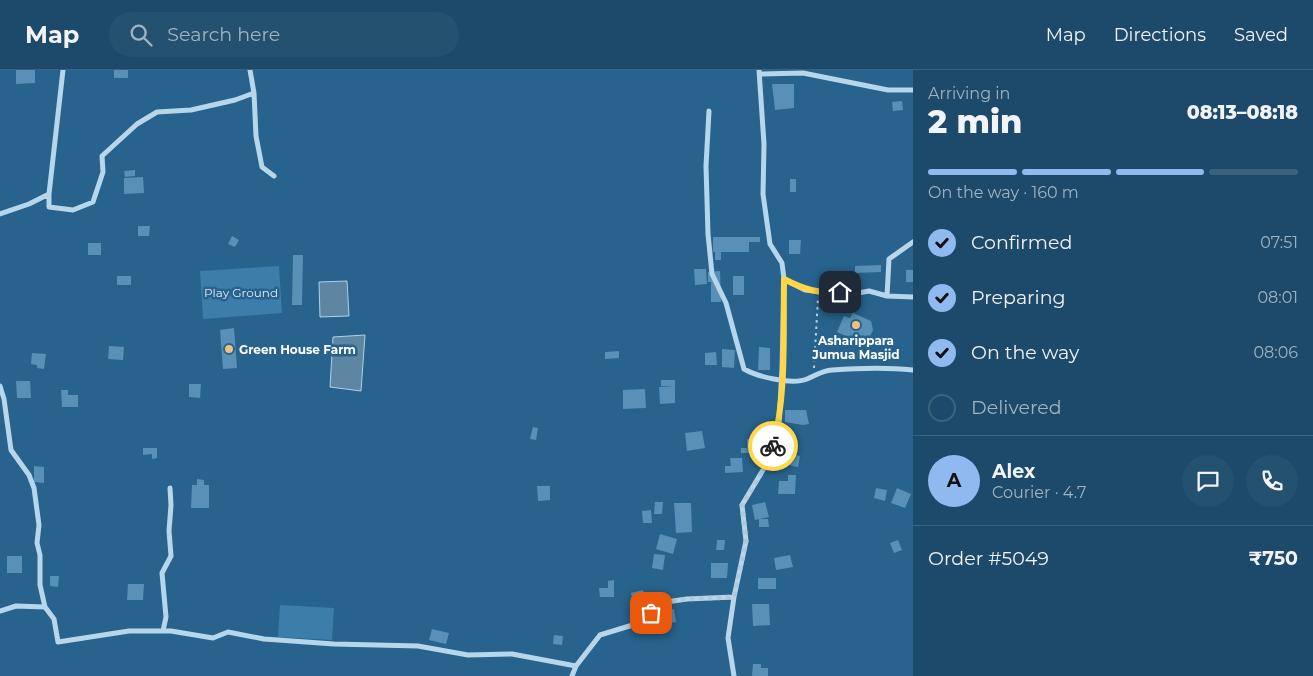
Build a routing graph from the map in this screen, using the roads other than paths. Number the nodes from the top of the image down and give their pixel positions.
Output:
1 (63, 70) edge
2 (250, 70) edge
3 (760, 72) edge
4 (913, 90) edge
5 (254, 93) junction
6 (710, 111) dead end
7 (274, 176) dead end
8 (49, 194) junction
9 (0, 214) edge
10 (913, 242) edge
11 (784, 279) junction
12 (887, 296) junction
13 (913, 297) edge
14 (913, 370) edge
15 (782, 380) junction
16 (0, 386) edge
17 (170, 488) dead end
18 (734, 597) junction
19 (45, 607) junction
20 (0, 611) edge
21 (162, 630) junction
22 (576, 666) junction
23 (572, 676) edge
24 (734, 676) edge

1 - 8 street
2 - 5 street
3 - 4 street
3 - 11 street
5 - 7 street
5 - 8 street
6 - 15 street
8 - 9 street
10 - 12 street
11 - 12 street
11 - 15 street
12 - 13 street
14 - 15 street
15 - 18 street
16 - 19 street
17 - 21 street
18 - 22 street
18 - 24 street
19 - 20 street
19 - 21 street
21 - 22 street
22 - 23 street

